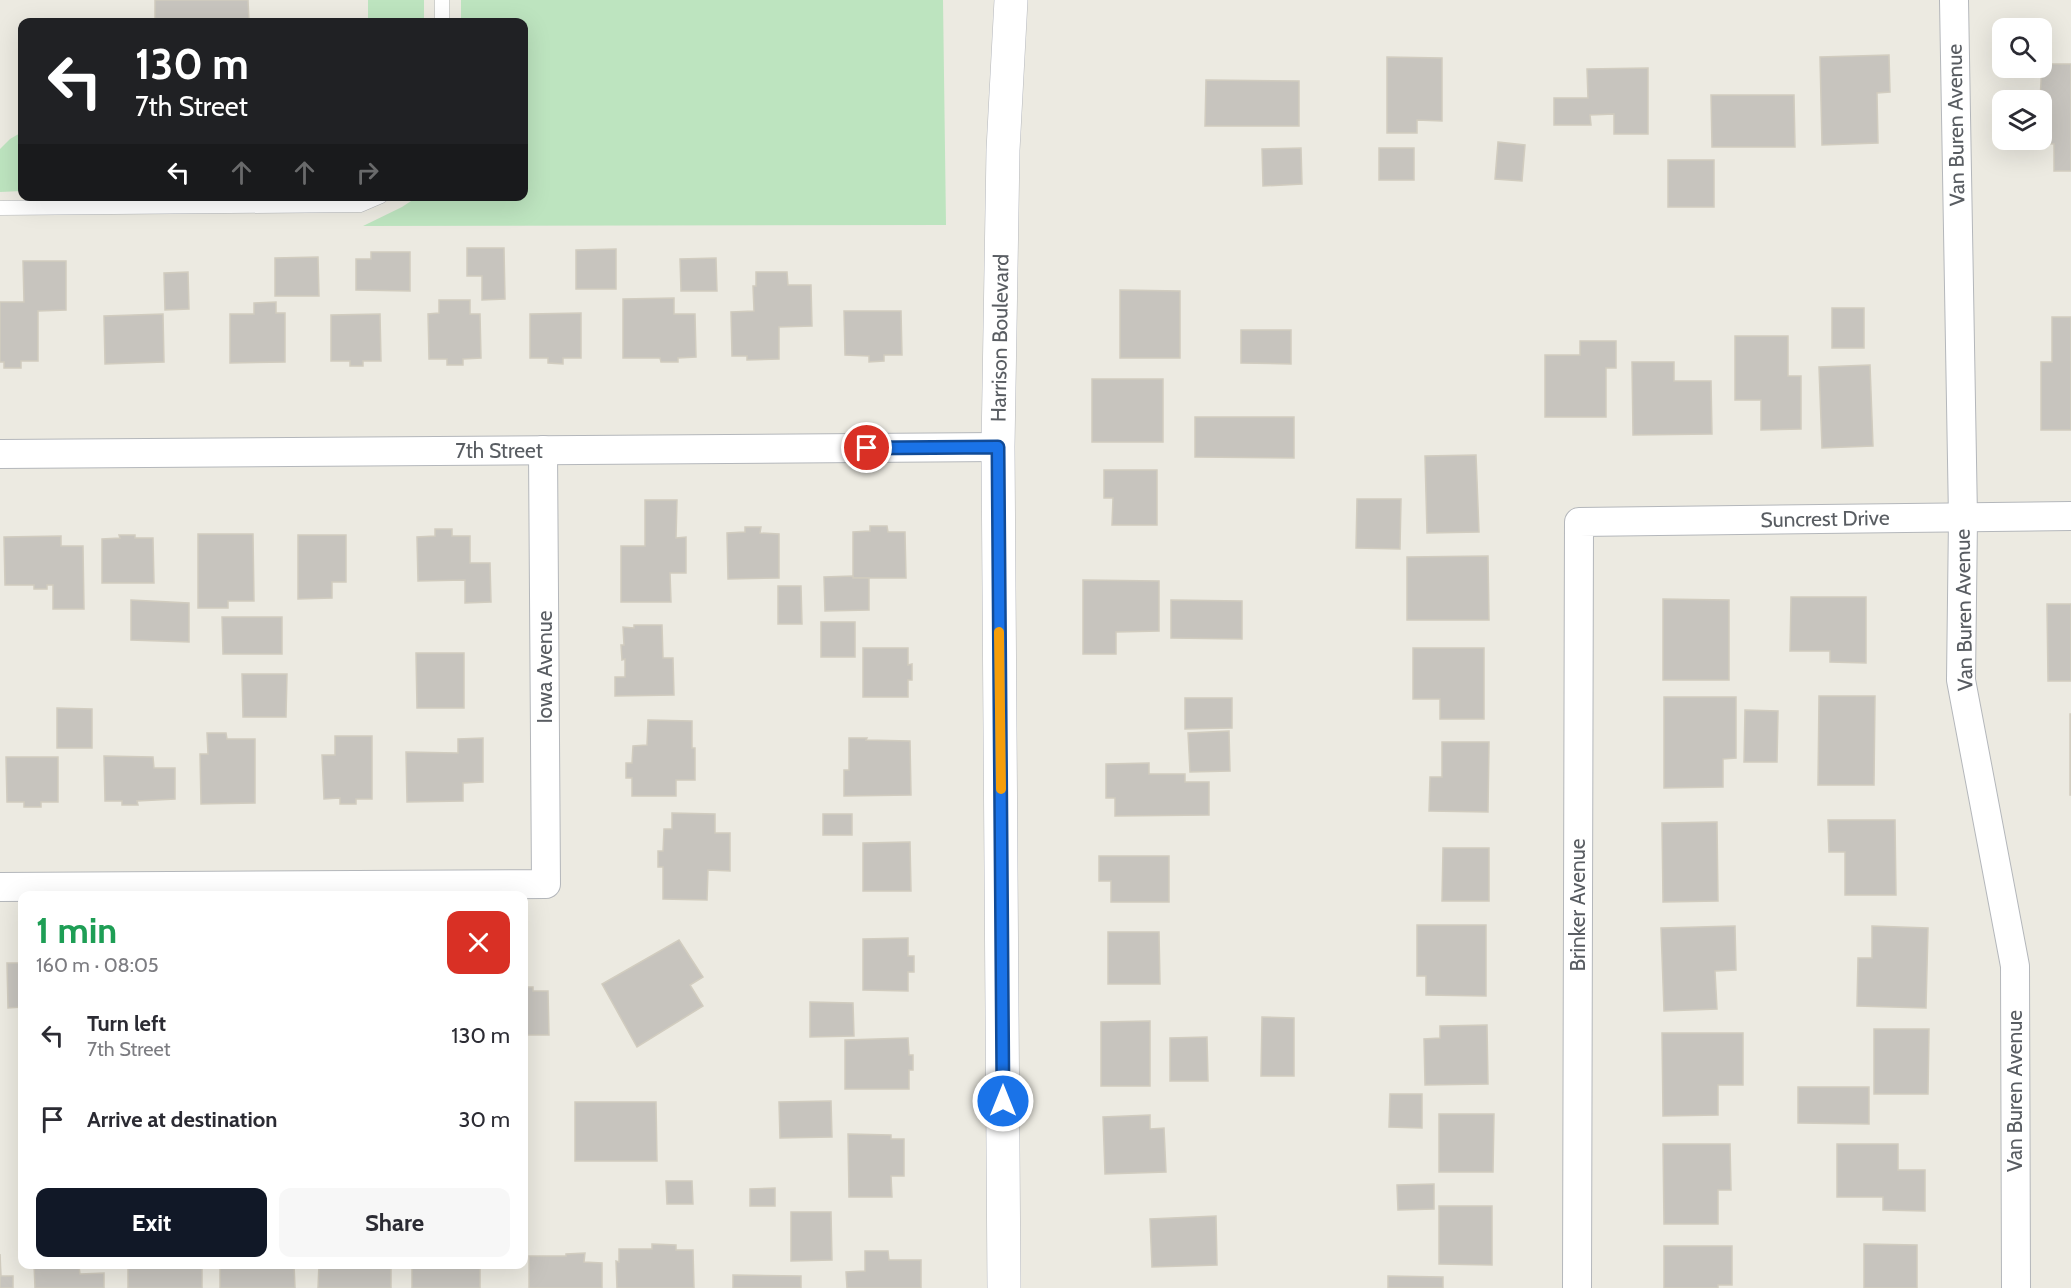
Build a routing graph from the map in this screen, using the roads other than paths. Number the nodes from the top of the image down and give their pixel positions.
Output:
1 (442, 0) edge
2 (1011, 0) edge
3 (1954, 0) edge
4 (442, 18) edge
5 (369, 201) edge
6 (0, 208) edge
7 (998, 447) junction
8 (543, 450) junction
9 (0, 454) edge
10 (2071, 516) edge
11 (1963, 518) junction
12 (1579, 522) joint
13 (0, 886) edge
14 (1004, 1288) edge
15 (1577, 1288) edge
16 (2016, 1288) edge

1 - 4 lane
2 - 7 main road, Harrison Boulevard
3 - 11 street, Van Buren Avenue
5 - 6 lane
7 - 8 street, 7th Street
7 - 14 main road, Harrison Boulevard
8 - 9 street, 7th Street
8 - 13 street, Iowa Avenue
10 - 11 street, Suncrest Drive
11 - 12 street, Suncrest Drive
11 - 16 street, Van Buren Avenue
12 - 15 street, Brinker Avenue

